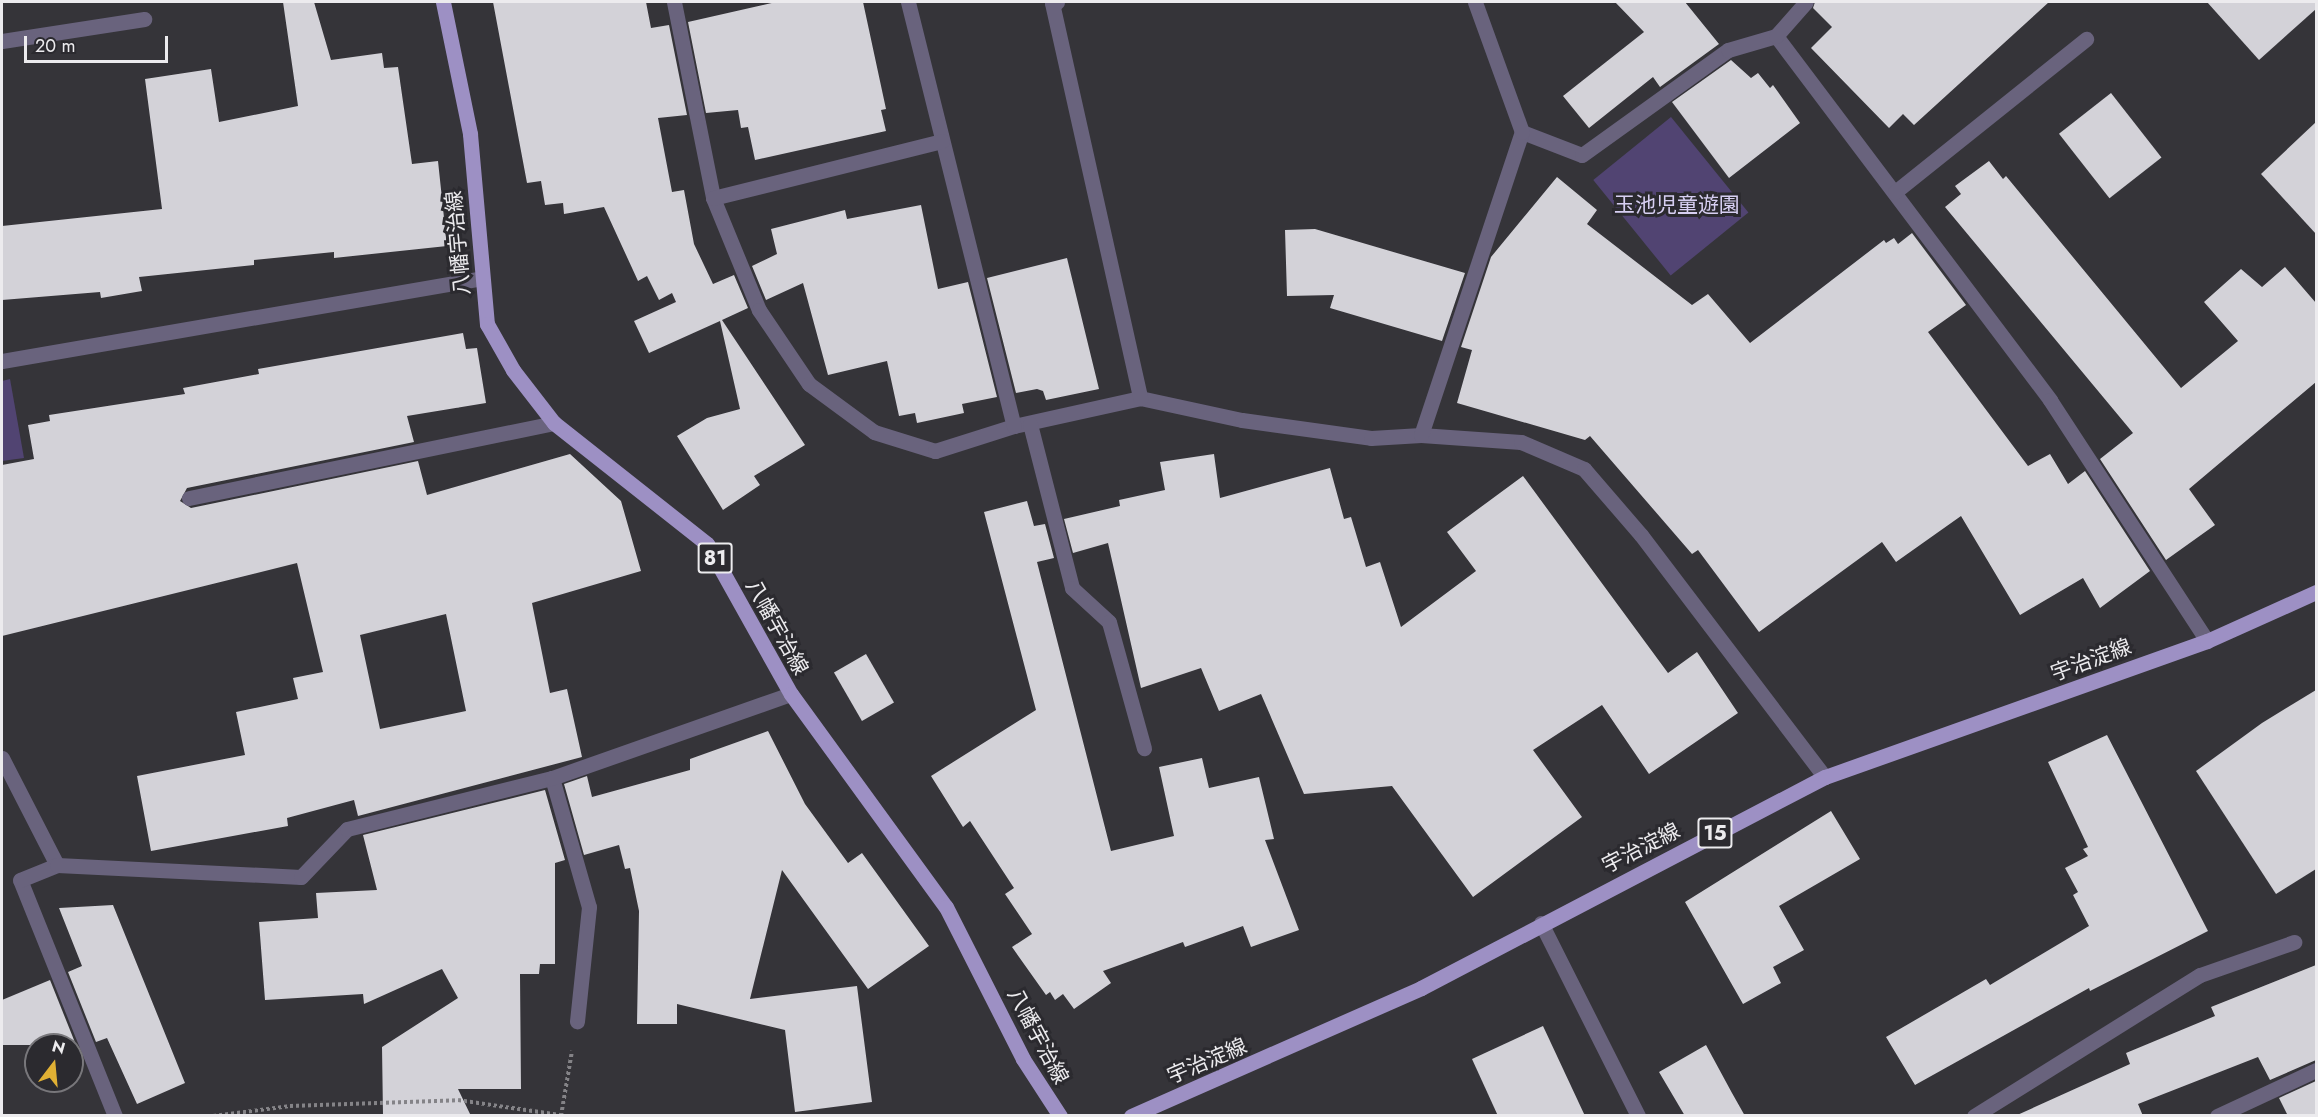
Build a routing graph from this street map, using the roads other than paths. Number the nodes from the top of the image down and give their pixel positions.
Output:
1 (443, 2) edge
2 (674, 2) edge
3 (908, 2) edge
4 (1057, 2) edge
5 (1475, 2) edge
6 (1806, 2) edge
7 (144, 19) dead end
8 (1776, 36) junction
9 (2086, 39) dead end
10 (2, 40) edge
11 (1522, 132) junction
12 (942, 141) junction
13 (1895, 192) junction
14 (713, 198) junction
15 (481, 279) junction
16 (2, 361) edge
17 (1140, 398) junction
18 (554, 423) junction
19 (1030, 424) junction
20 (1014, 426) junction
21 (1421, 435) junction
22 (189, 498) dead end
23 (2316, 592) edge
24 (2207, 641) junction
25 (791, 694) junction
26 (1144, 748) dead end
27 (2, 758) edge
28 (552, 777) junction
29 (1825, 777) junction
30 (57, 865) junction
31 (1541, 923) junction
32 (2294, 942) dead end
33 (577, 1021) road end
34 (2316, 1070) edge
35 (115, 1116) edge
36 (1060, 1116) edge
37 (1131, 1116) edge
38 (1638, 1116) edge
39 (1974, 1116) edge
40 (2217, 1116) edge

1 - 15 main road, 八幡宇治線 / 81
2 - 14 street
3 - 12 street
4 - 17 street
5 - 11 street
6 - 8 street
7 - 10 street
8 - 11 street
8 - 13 street
9 - 13 street
11 - 21 street
12 - 14 street
12 - 20 street
13 - 24 street
14 - 20 street
15 - 16 street
15 - 18 main road, 八幡宇治線 / 81
17 - 19 street
17 - 21 street
18 - 22 street
18 - 25 main road, 八幡宇治線 / 81
19 - 20 street
19 - 26 street
21 - 29 street
23 - 24 main road, 宇治淀線 / 15
24 - 29 main road, 宇治淀線 / 15
25 - 28 street
25 - 36 main road, 八幡宇治線 / 81
27 - 30 street
28 - 30 street
28 - 33 street
29 - 31 main road, 宇治淀線 / 15
30 - 35 street
31 - 37 main road, 宇治淀線 / 15
31 - 38 street
32 - 39 street
34 - 40 street

